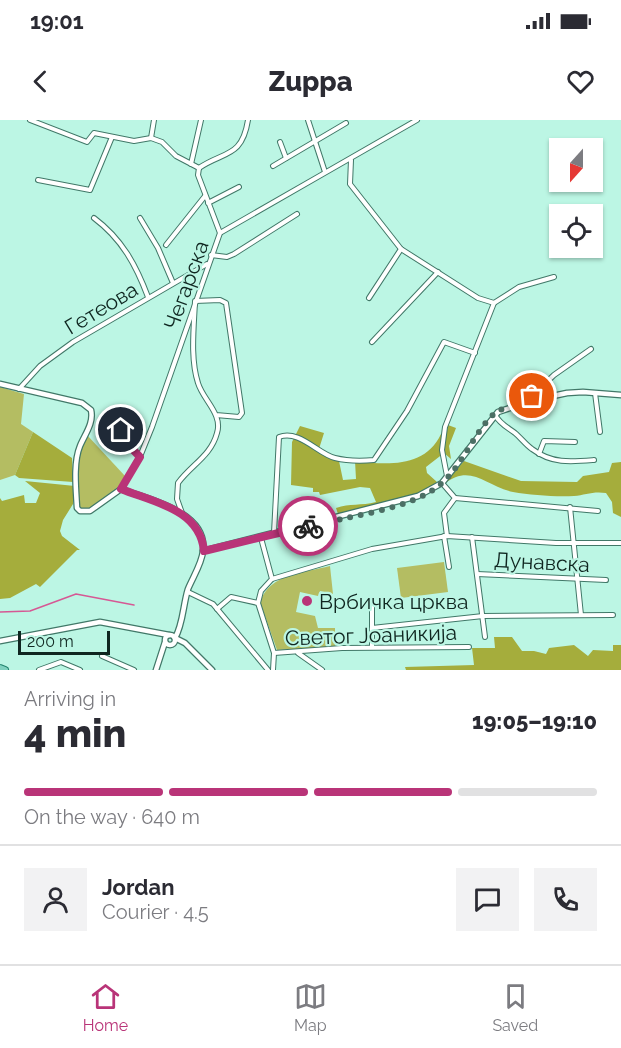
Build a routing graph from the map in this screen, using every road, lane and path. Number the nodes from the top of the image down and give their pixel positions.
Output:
1 (30, 120) edge
2 (154, 120) edge
3 (201, 120) edge
4 (248, 120) edge
5 (309, 120) edge
6 (417, 120) edge
7 (346, 123) dead end
8 (112, 137) junction
9 (151, 138) junction
10 (316, 141) junction
11 (280, 142) dead end
12 (286, 158) junction
13 (351, 160) junction
14 (191, 164) junction
15 (273, 166) dead end
16 (199, 168) junction
17 (325, 172) junction
18 (38, 180) dead end
19 (239, 187) dead end
20 (205, 196) junction
21 (208, 203) junction
22 (297, 214) dead end
23 (94, 218) dead end
24 (140, 218) dead end
25 (220, 233) junction
26 (166, 244) dead end
27 (400, 249) junction
28 (211, 255) junction
29 (208, 264) junction
30 (438, 272) junction
31 (554, 277) dead end
32 (173, 283) junction
33 (148, 297) junction
34 (369, 298) dead end
35 (195, 301) junction
36 (494, 303) junction
37 (372, 342) dead end
38 (591, 349) dead end
39 (476, 353) junction
40 (0, 384) edge
41 (21, 390) junction
42 (595, 393) junction
43 (621, 395) edge
44 (534, 400) junction
45 (216, 414) junction
46 (495, 414) junction
47 (121, 430) dead end
48 (600, 432) dead end
49 (575, 442) dead end
50 (539, 454) junction
51 (140, 457) junction
52 (594, 460) dead end
53 (448, 476) junction
54 (442, 483) junction
55 (121, 489) junction
56 (455, 498) junction
57 (570, 507) junction
58 (598, 511) dead end
59 (182, 513) junction
60 (274, 534) junction
61 (445, 536) junction
62 (472, 537) junction
63 (261, 538) junction
64 (573, 543) junction
65 (621, 543) edge
66 (204, 551) junction
67 (449, 567) dead end
68 (477, 574) junction
69 (272, 579) junction
70 (578, 579) junction
71 (606, 580) dead end
72 (188, 592) junction
73 (372, 602) dead end
74 (258, 603) junction
75 (217, 609) junction
76 (581, 615) junction
77 (613, 615) dead end
78 (483, 616) junction
79 (372, 628) junction
80 (178, 629) junction
81 (485, 637) dead end
82 (171, 640) junction
83 (0, 641) edge
84 (185, 643) junction
85 (372, 647) junction
86 (469, 647) dead end
87 (297, 652) junction
88 (274, 653) junction
89 (102, 656) dead end
90 (0, 668) edge
91 (5, 670) edge
92 (39, 670) edge
93 (80, 670) edge
94 (135, 670) edge
95 (156, 670) edge
96 (212, 670) edge
97 (268, 670) edge
98 (273, 670) edge
99 (321, 670) edge

1 - 8 street
2 - 9 street
3 - 14 street
4 - 16 street
5 - 10 street
6 - 13 street, Чегарска
7 - 10 street
8 - 9 street
8 - 18 street
9 - 14 street
10 - 12 street
10 - 17 street
11 - 12 street
12 - 15 street
13 - 17 street, Чегарска
13 - 27 street
14 - 16 street
16 - 20 street
17 - 25 street, Чегарска
19 - 21 street
20 - 21 street
20 - 26 street
21 - 25 street
22 - 28 street
23 - 33 street
24 - 32 street
25 - 28 street, Чегарска
27 - 30 street
27 - 34 street
28 - 29 street, Чегарска
29 - 32 street, Гетеова
29 - 35 street, Чегарска
30 - 36 street
30 - 37 street
31 - 36 street
32 - 33 street, Гетеова
33 - 41 street, Гетеова
35 - 45 street
35 - 45 street
35 - 51 street, Чегарска
36 - 39 street
38 - 44 street
39 - 53 street
39 - 60 street
40 - 41 street
41 - 55 street
42 - 43 street
42 - 44 street
42 - 48 street
44 - 46 street
45 - 59 street
46 - 50 street
46 - 53 street
47 - 51 street
49 - 50 street
50 - 52 street
51 - 55 street, Чегарска
53 - 54 street
54 - 56 street
54 - 60 street
55 - 59 street
56 - 57 street
56 - 61 street
57 - 58 street
57 - 64 street
59 - 66 street
60 - 63 street
61 - 62 street
61 - 67 street
61 - 69 street
62 - 64 street
62 - 68 street
63 - 66 street
63 - 69 street
64 - 65 street
64 - 70 street
66 - 72 street
68 - 70 street, Дунавска
68 - 78 street
69 - 74 street
70 - 71 street, Дунавска
70 - 76 street
72 - 75 street
72 - 80 street
73 - 79 street
74 - 75 street
74 - 88 street
75 - 97 street
76 - 77 street
76 - 78 street
78 - 79 street
78 - 81 street
79 - 85 street
80 - 82 street
80 - 84 street
82 - 83 street
82 - 84 street
82 - 95 street
84 - 96 street
85 - 86 street, Светог Јоаникија
85 - 87 street, Светог Јоаникија
87 - 88 street, Светог Јоаникија
87 - 99 street
88 - 98 street
89 - 94 street
90 - 91 main road
92 - 93 street

